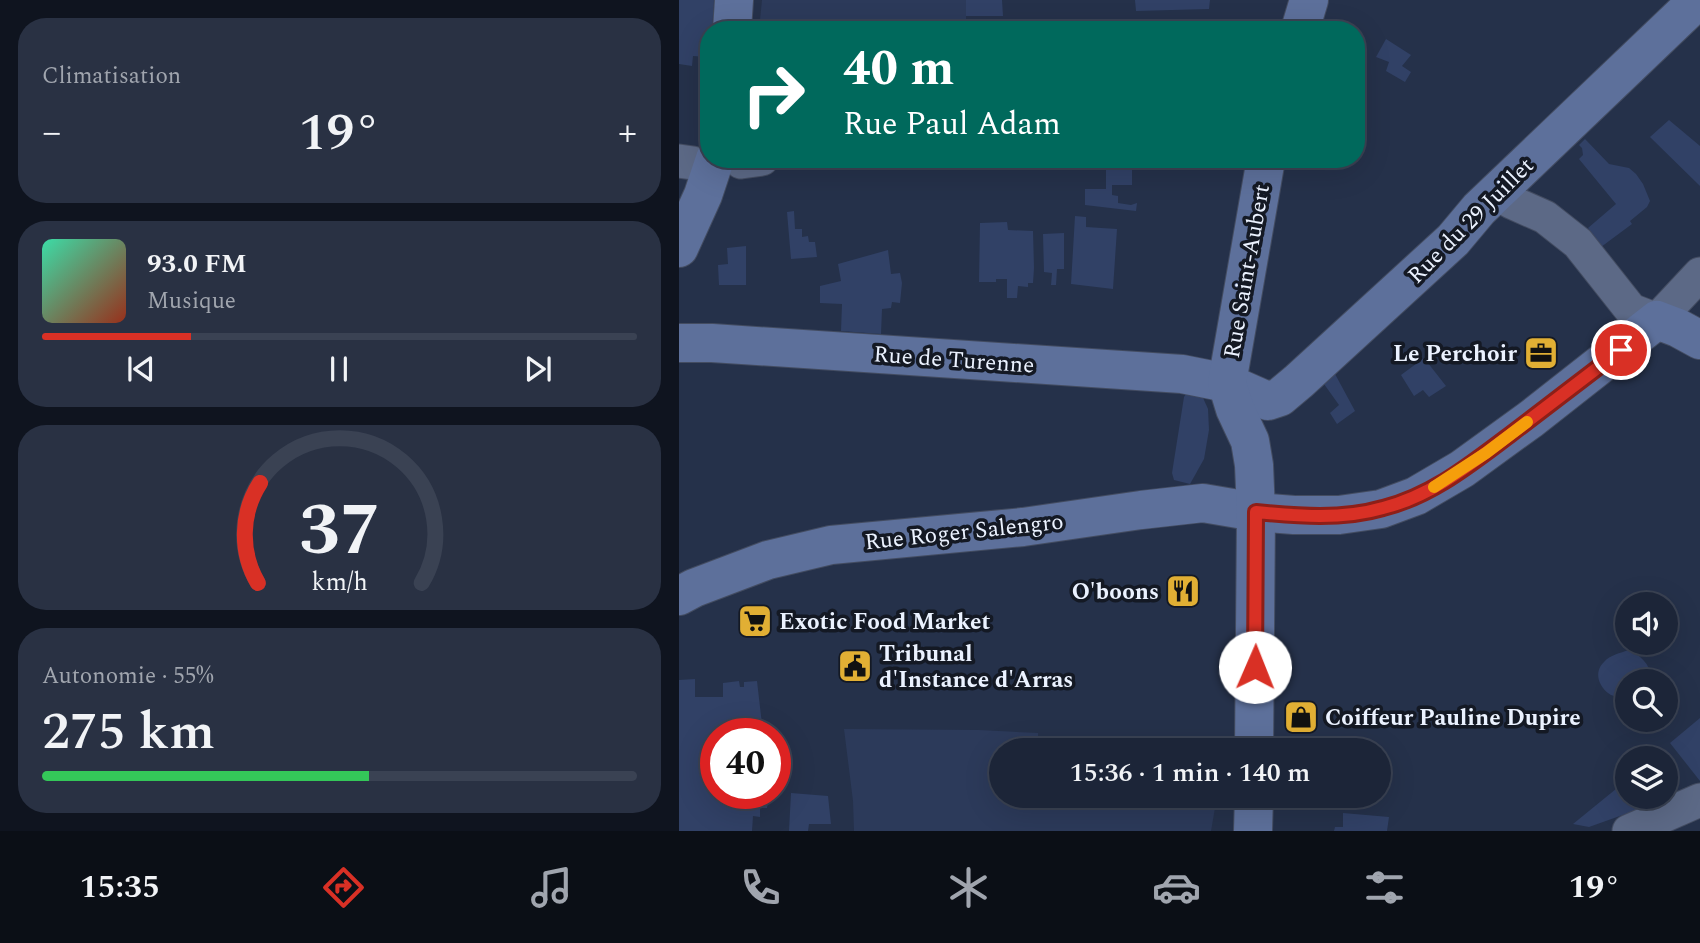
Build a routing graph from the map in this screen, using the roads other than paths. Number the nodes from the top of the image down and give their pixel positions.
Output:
1 (734, 0) edge
2 (1309, 0) edge
3 (1698, 0) edge
4 (732, 21) edge
5 (1303, 21) edge
6 (715, 168) edge
7 (1264, 168) edge
8 (1500, 188) junction
9 (679, 248) edge
10 (1700, 274) edge
11 (1657, 320) junction
12 (1700, 340) edge
13 (679, 342) edge
14 (1227, 383) junction
15 (1256, 512) junction
16 (684, 585) edge
17 (1254, 738) edge
18 (1700, 800) edge
19 (1254, 808) edge
20 (1253, 831) edge
21 (1629, 831) edge

1 - 4 street
2 - 5 street
3 - 8 street, Rue du 29 Juillet
6 - 9 street
7 - 14 street, Rue Saint-Aubert
8 - 11 street
8 - 14 street, Rue du 29 Juillet
10 - 11 street
11 - 12 street
11 - 15 street, Rue Roger Salengro
13 - 14 street, Rue de Turenne
14 - 15 street
15 - 16 street, Rue Roger Salengro
15 - 17 street
18 - 21 street
19 - 20 street

